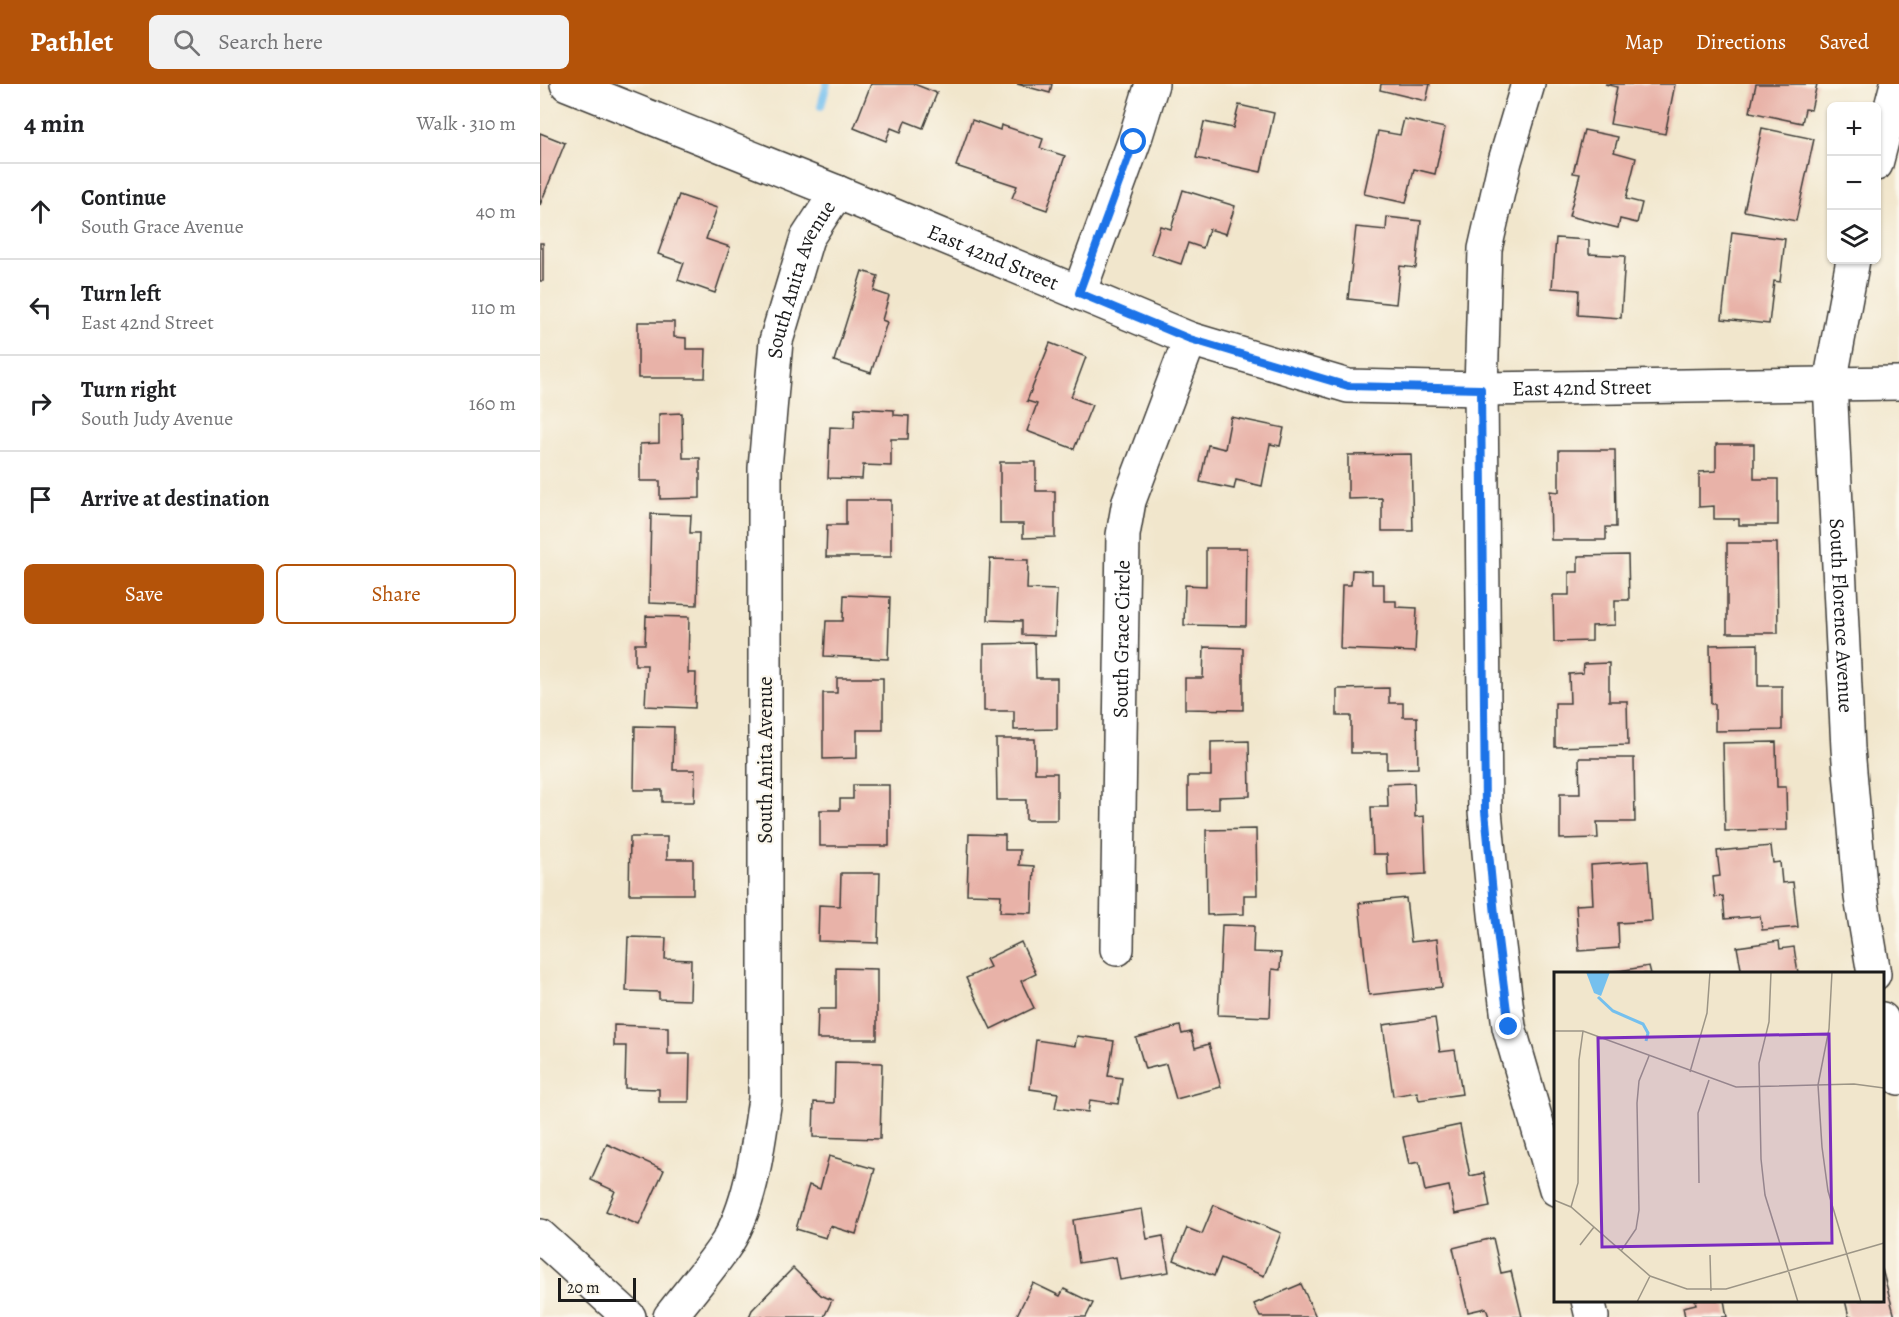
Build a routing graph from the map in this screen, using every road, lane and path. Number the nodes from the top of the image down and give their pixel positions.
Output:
1 (567, 84) edge
2 (1152, 84) edge
3 (1528, 84) edge
4 (1897, 84) edge
5 (1878, 156) edge
6 (837, 192) junction
7 (1852, 264) edge
8 (1079, 293) junction
9 (1190, 339) junction
10 (1899, 382) edge
11 (1830, 383) junction
12 (1481, 389) junction
13 (1117, 949) dead end
14 (1874, 972) edge
15 (1884, 1026) edge
16 (1899, 1078) edge
17 (1554, 1182) edge
18 (540, 1236) edge
19 (1588, 1302) edge
20 (629, 1317) edge
21 (670, 1317) edge
22 (1592, 1317) edge

1 - 6 street, East 42nd Street
2 - 8 street
3 - 12 street
4 - 5 street
6 - 8 street, East 42nd Street
6 - 21 street, South Anita Avenue
7 - 11 street, South Florence Avenue
8 - 9 street, East 42nd Street
9 - 12 street, East 42nd Street
9 - 13 street, South Grace Circle
10 - 11 street, East 42nd Street
11 - 12 street, East 42nd Street
11 - 14 street, South Florence Avenue
12 - 17 street
15 - 16 street
18 - 20 street
19 - 22 street

